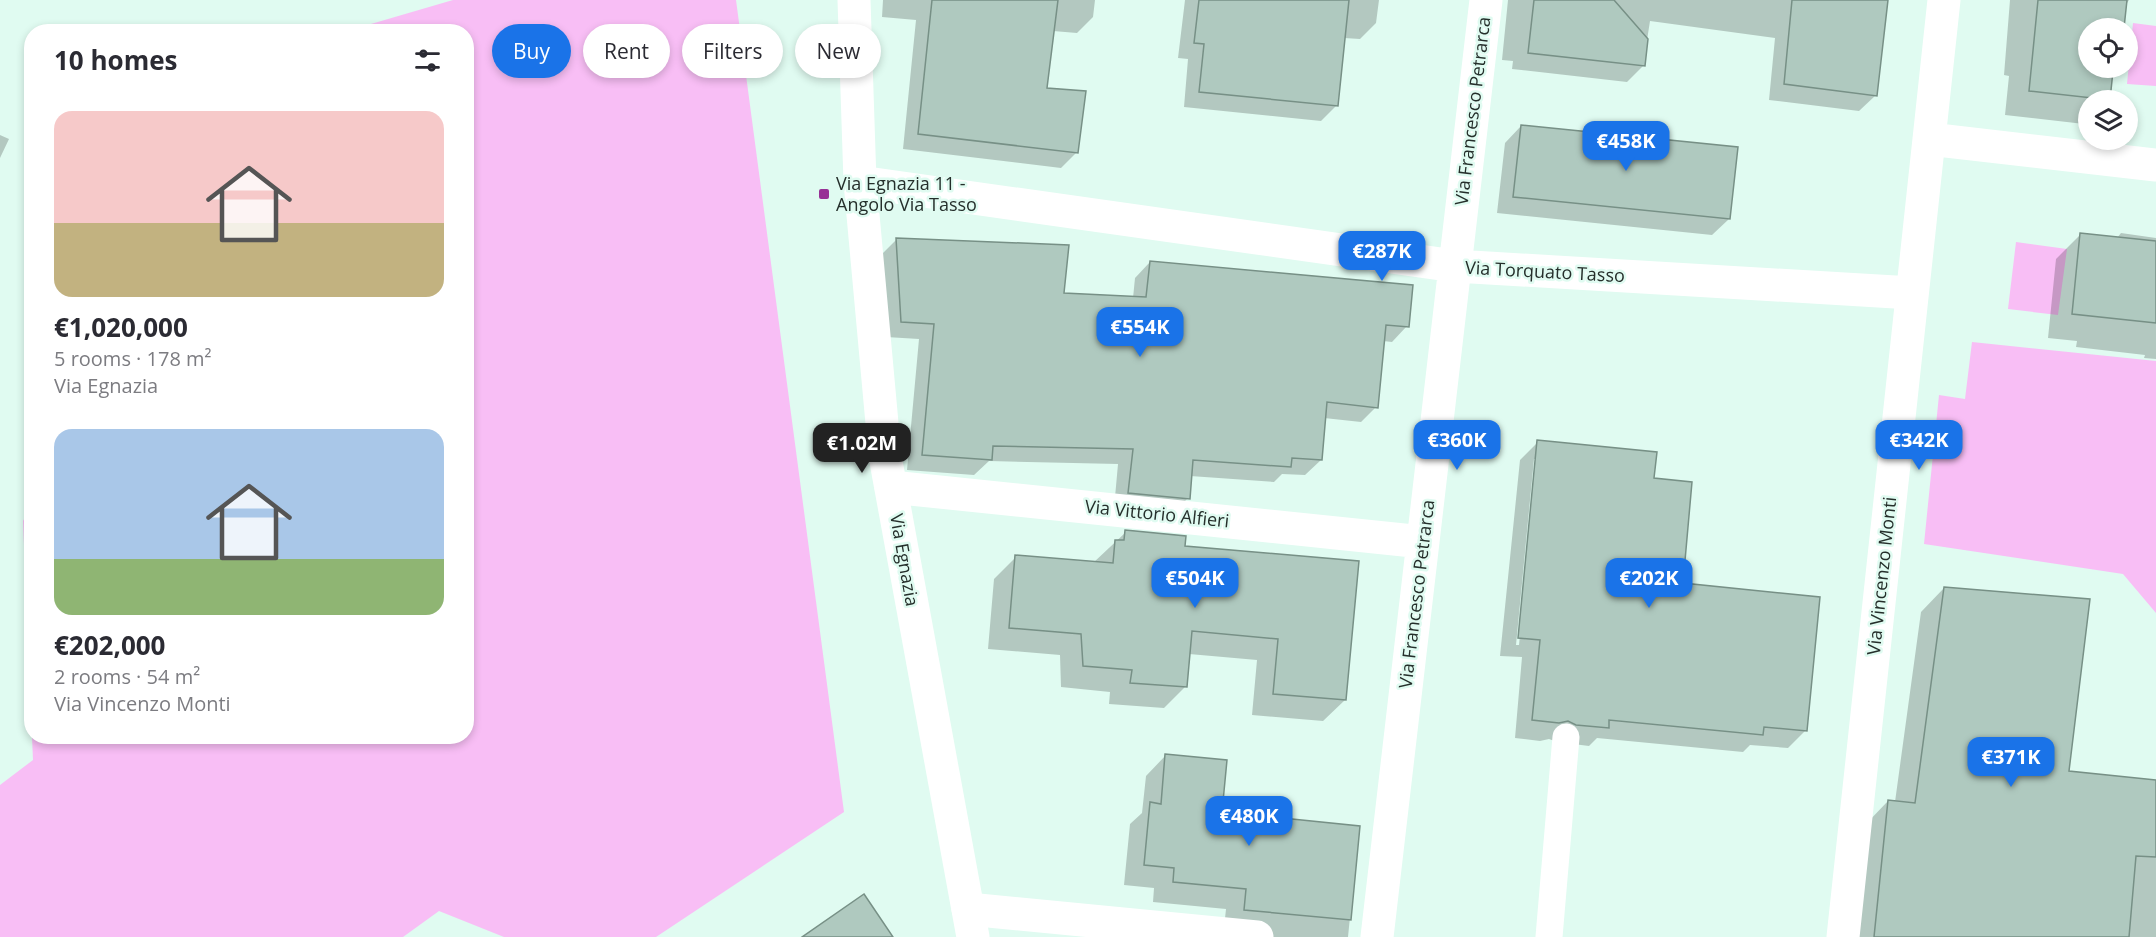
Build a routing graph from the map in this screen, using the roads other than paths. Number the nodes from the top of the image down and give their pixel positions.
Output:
1 (854, 0) edge
2 (1486, 0) edge
3 (1944, 0) edge
4 (1929, 139) junction
5 (2156, 165) edge
6 (860, 182) junction
7 (1455, 266) junction
8 (1912, 293) junction
9 (891, 487) junction
10 (1423, 542) junction
11 (1566, 737) dead end
12 (970, 923) edge
13 (1257, 937) edge
14 (1377, 937) edge
15 (1549, 937) edge
16 (1843, 937) edge

1 - 6 street, Via Egnazia
2 - 7 street, Via Francesco Petrarca
3 - 4 street, Via Vincenzo Monti
4 - 5 street
4 - 8 street, Via Vincenzo Monti
6 - 7 street, Via Torquato Tasso
6 - 9 street, Via Egnazia
7 - 8 street, Via Torquato Tasso
7 - 10 street, Via Francesco Petrarca
8 - 16 street, Via Vincenzo Monti
9 - 10 street, Via Vittorio Alfieri
9 - 12 street, Via Egnazia
10 - 14 street, Via Francesco Petrarca
11 - 15 lane
12 - 13 street

